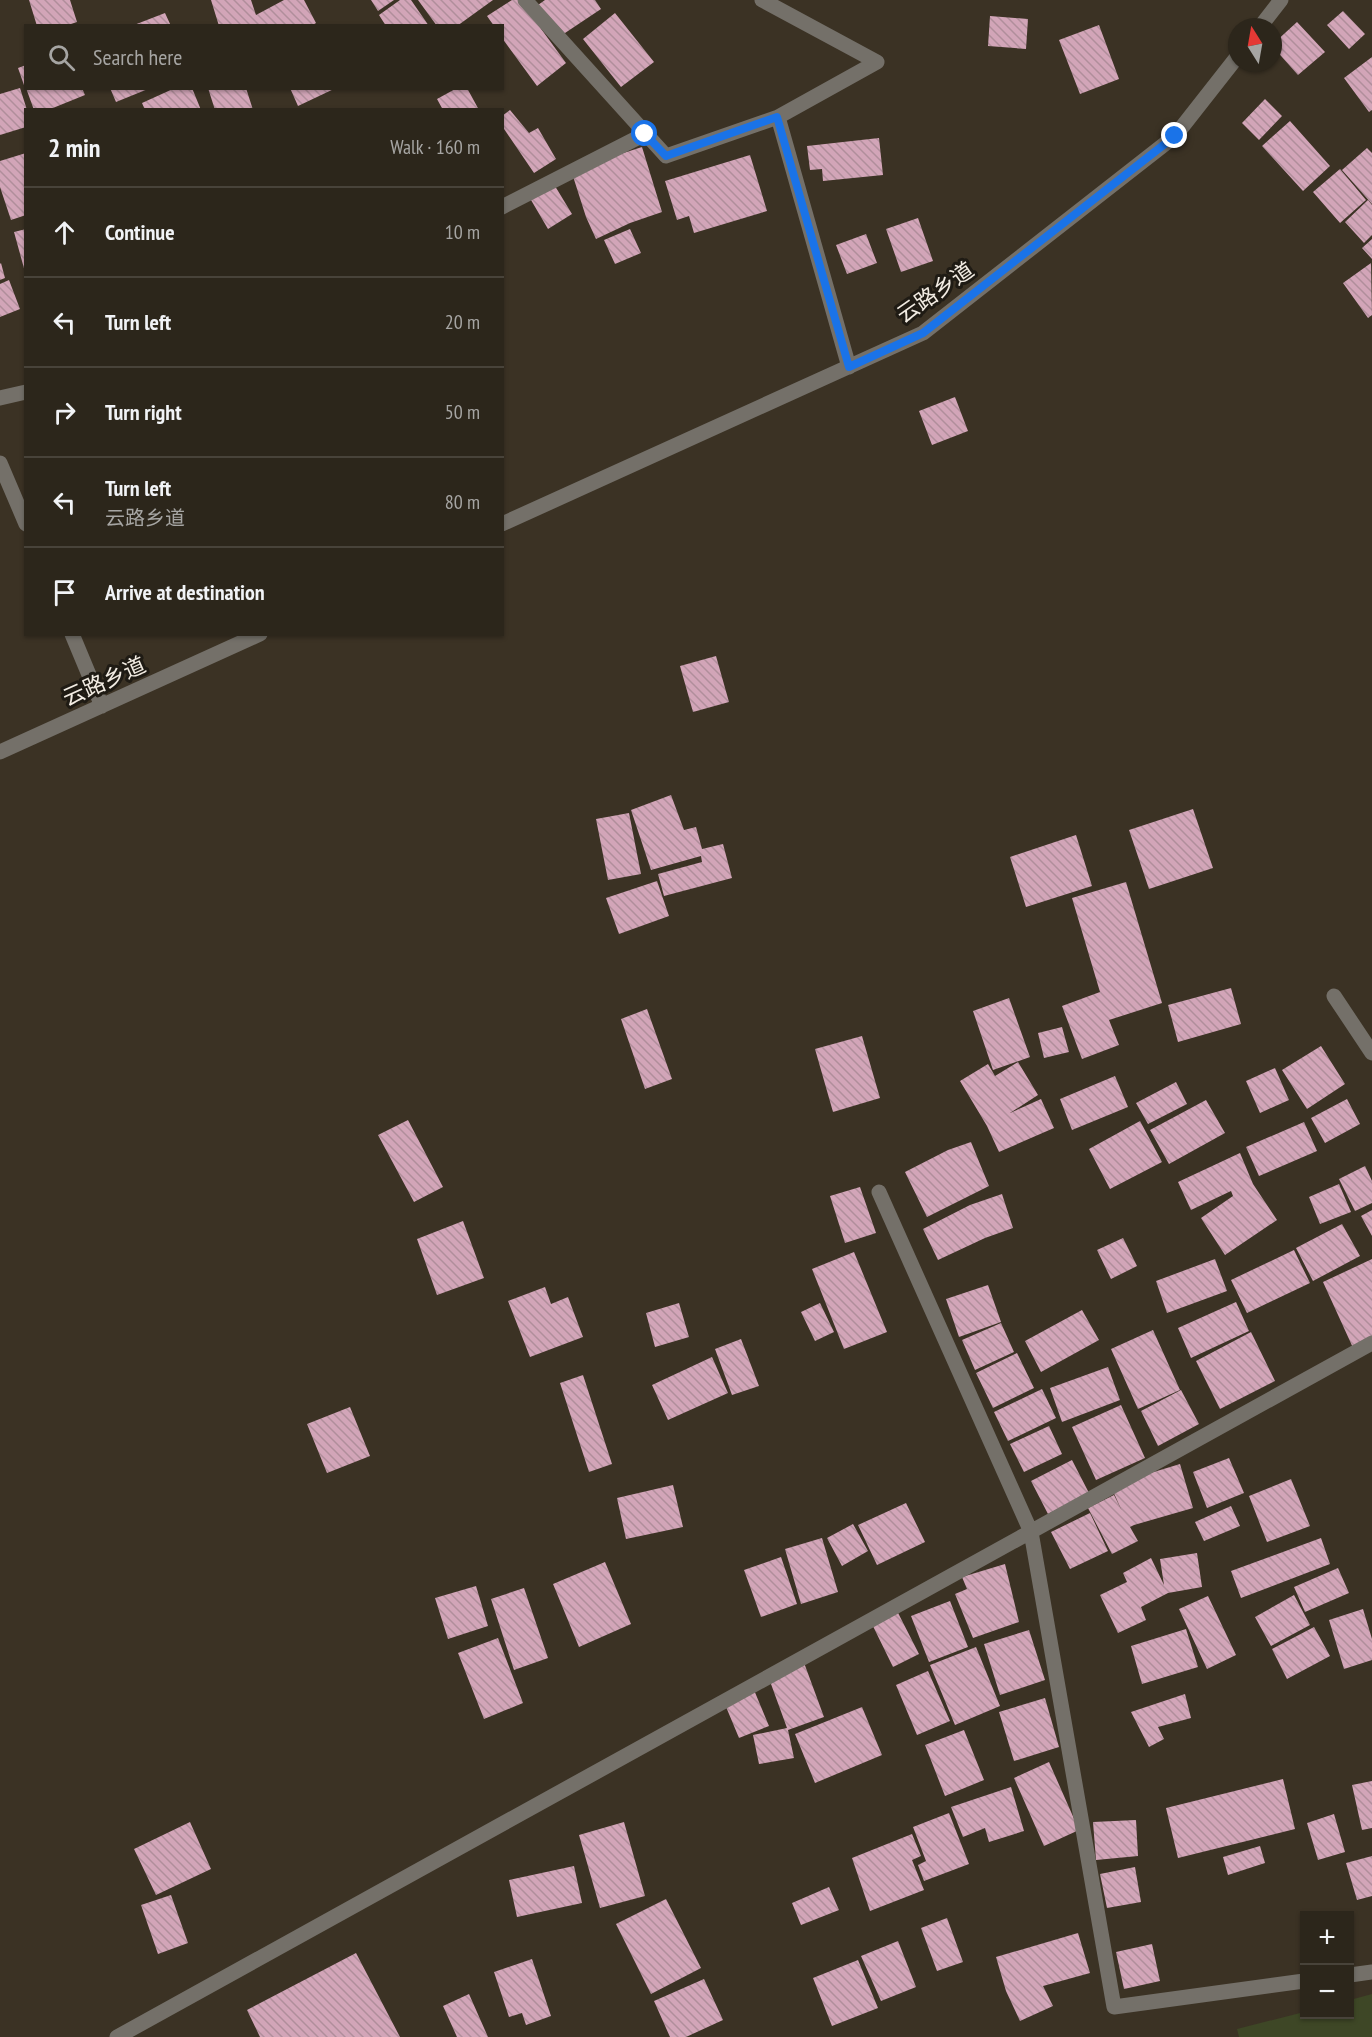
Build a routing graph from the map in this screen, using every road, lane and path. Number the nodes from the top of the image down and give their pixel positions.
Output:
1 (525, 0) edge
2 (762, 0) edge
3 (1281, 0) edge
4 (1267, 18) edge
5 (1228, 68) edge
6 (777, 117) junction
7 (645, 134) junction
8 (504, 206) edge
9 (849, 367) junction
10 (24, 393) edge
11 (0, 399) edge
12 (0, 463) edge
13 (24, 519) edge
14 (504, 524) edge
15 (73, 636) edge
16 (256, 636) edge
17 (102, 706) junction
18 (0, 752) edge
19 (1334, 996) dead end
20 (1372, 1053) edge
21 (879, 1192) dead end
22 (1372, 1343) edge
23 (1031, 1532) junction
24 (1372, 1972) edge
25 (1354, 1974) edge
26 (1300, 1982) edge
27 (117, 2037) edge

1 - 7 street
2 - 6 street
3 - 4 street
5 - 9 street, 云路乡道
6 - 7 street
6 - 9 street
7 - 8 street
9 - 14 street, 云路乡道
10 - 11 street
12 - 13 street
15 - 17 street
16 - 17 street, 云路乡道
17 - 18 street, 云路乡道
19 - 20 street
21 - 23 street
22 - 23 street
23 - 26 street
23 - 27 street
24 - 25 street

